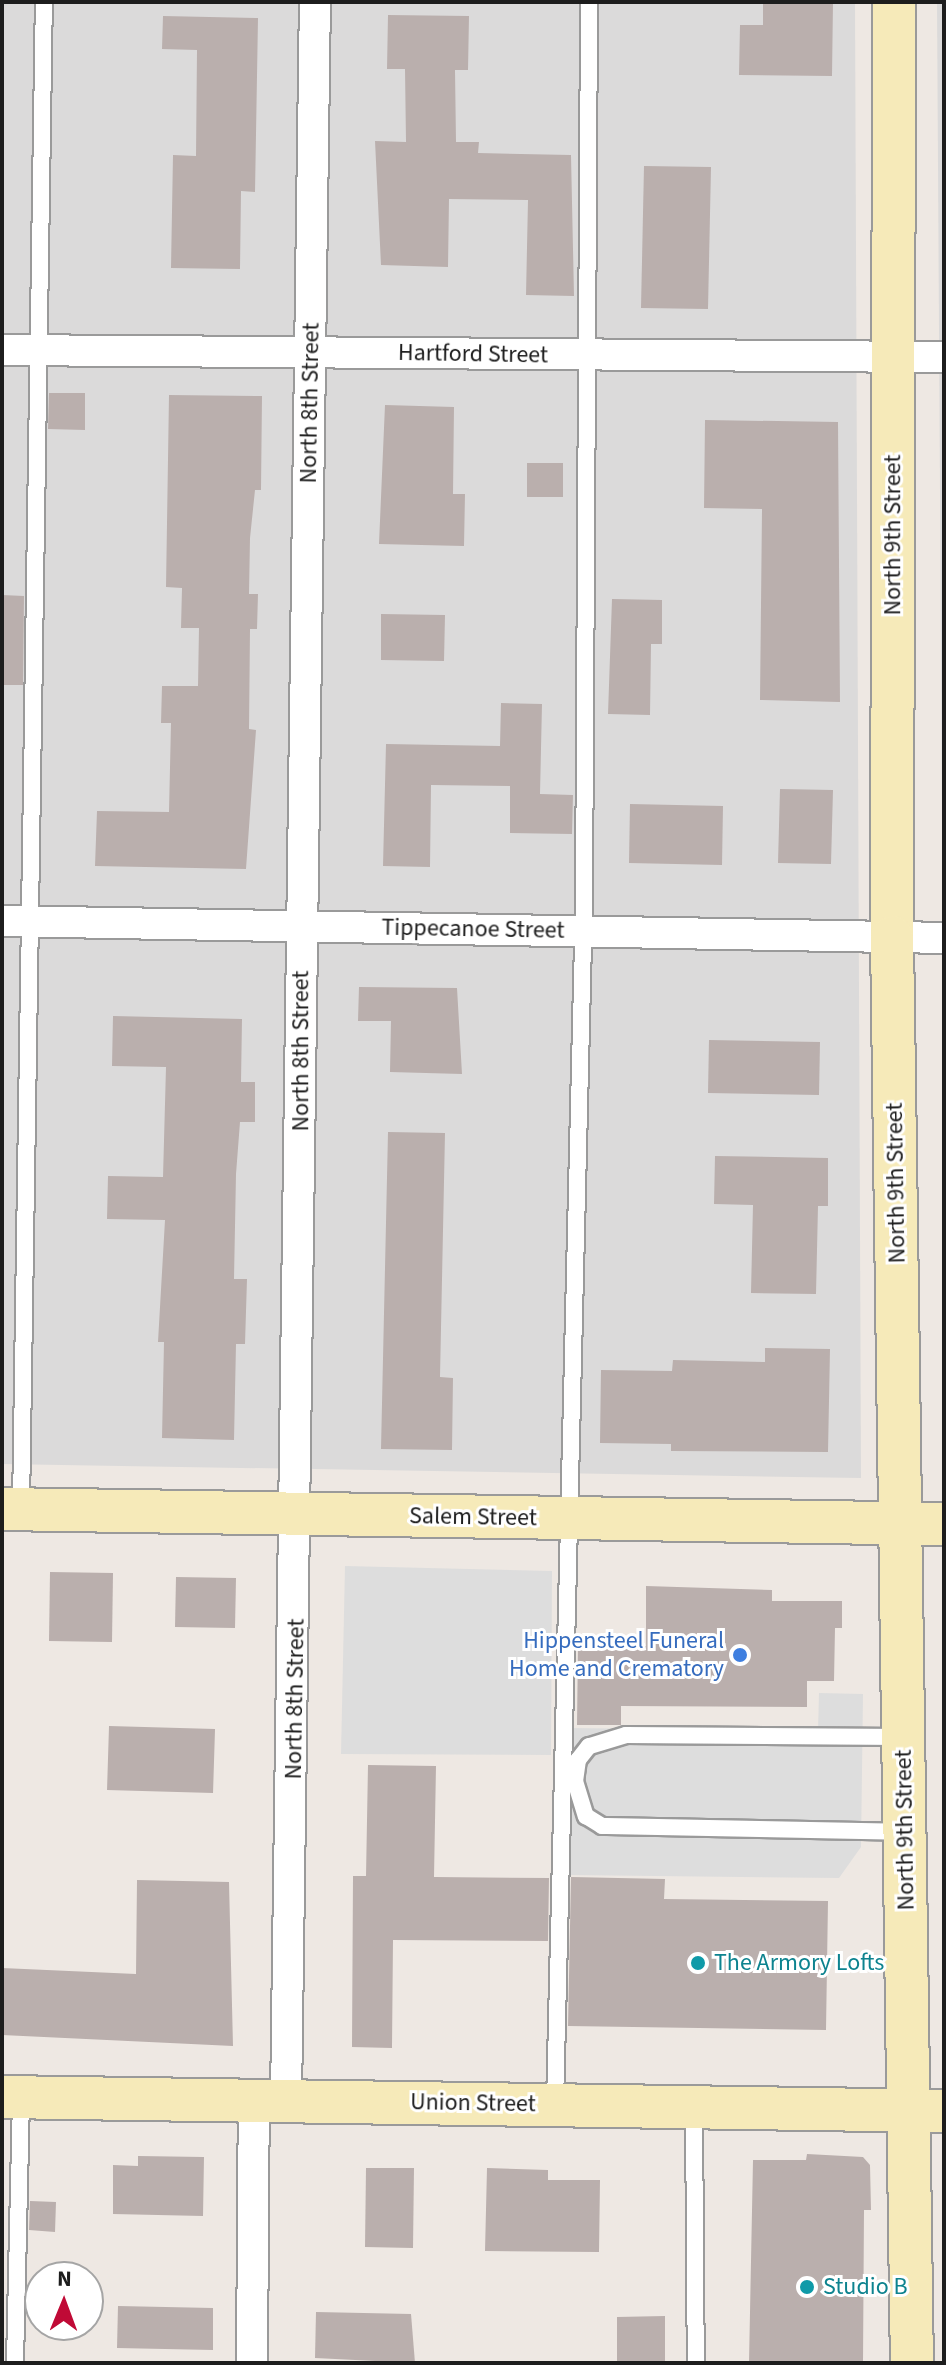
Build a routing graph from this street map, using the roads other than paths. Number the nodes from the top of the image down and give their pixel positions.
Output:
1 (44, 2) edge
2 (315, 2) edge
3 (589, 2) edge
4 (894, 2) edge
5 (2, 350) edge
6 (39, 350) junction
7 (311, 353) junction
8 (587, 355) junction
9 (894, 356) junction
10 (944, 357) edge
11 (16, 921) edge
12 (302, 925) junction
13 (584, 931) junction
14 (892, 937) junction
15 (944, 938) edge
16 (12, 1509) edge
17 (297, 1515) junction
18 (567, 1519) junction
19 (901, 1524) junction
20 (944, 1524) edge
21 (904, 1737) junction
22 (905, 1832) junction
23 (12, 2097) edge
24 (270, 2099) junction
25 (555, 2105) junction
26 (694, 2106) junction
27 (926, 2110) edge
28 (15, 2363) edge
29 (252, 2363) edge
30 (696, 2363) edge
31 (912, 2363) edge

1 - 6 lane
2 - 7 street, North 8th Street
3 - 8 lane
4 - 9 main road, North 9th Street
5 - 6 street, Hartford Street
6 - 7 street, Hartford Street
6 - 11 lane
7 - 8 street, Hartford Street
7 - 12 street, North 8th Street
8 - 9 street, Hartford Street
8 - 13 lane
9 - 10 street, Hartford Street
9 - 14 main road, North 9th Street
11 - 12 street, Tippecanoe Street
11 - 16 lane
12 - 13 street, Tippecanoe Street
12 - 17 street, North 8th Street
13 - 14 street, Tippecanoe Street
13 - 18 lane
14 - 15 street, Tippecanoe Street
14 - 19 main road, North 9th Street
16 - 17 main road, Salem Street
17 - 18 main road, Salem Street
17 - 24 street, North 8th Street
18 - 19 main road, Salem Street
18 - 25 lane
19 - 20 main road, Salem Street
19 - 21 main road, North 9th Street
21 - 22 main road, North 9th Street
21 - 22 lane
22 - 27 main road, North 9th Street
23 - 24 main road, Union Street
23 - 28 lane
24 - 25 main road, Union Street
24 - 29 street, North 8th Street
25 - 26 main road, Union Street
26 - 27 main road, Union Street
26 - 30 lane
27 - 31 main road, North 9th Street

